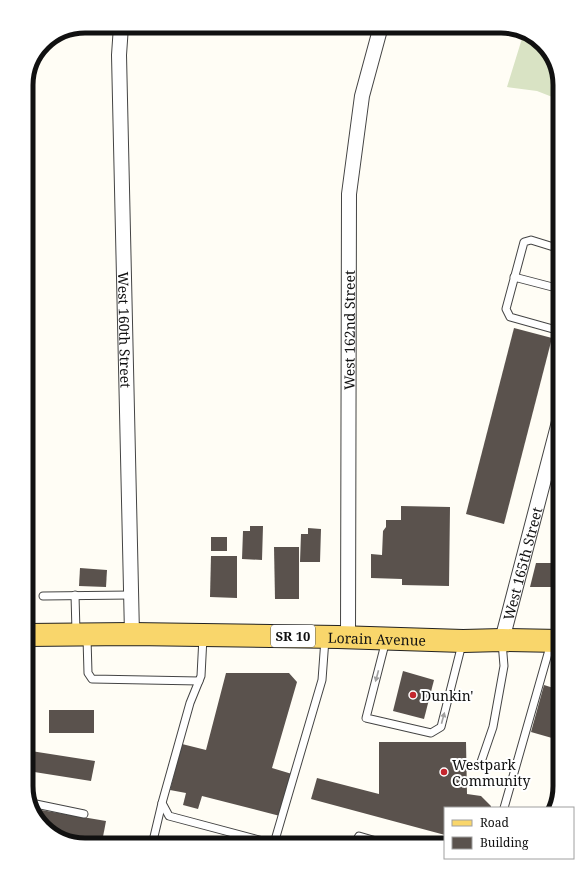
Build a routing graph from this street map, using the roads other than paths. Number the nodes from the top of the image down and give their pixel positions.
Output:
1 (121, 33) edge
2 (379, 33) edge
3 (553, 246) edge
4 (514, 277) junction
5 (553, 287) edge
6 (553, 328) edge
7 (553, 445) edge
8 (75, 595) junction
9 (131, 595) junction
10 (43, 596) dead end
11 (132, 634) junction
12 (33, 635) edge
13 (81, 635) junction
14 (203, 635) junction
15 (326, 636) junction
16 (348, 637) junction
17 (387, 638) junction
18 (502, 640) junction
19 (463, 641) junction
20 (553, 641) edge
21 (553, 651) edge
22 (199, 681) junction
23 (481, 762) dead end
24 (162, 803) junction
25 (37, 805) edge
26 (504, 807) edge
27 (84, 814) dead end
28 (154, 838) edge
29 (252, 838) edge
30 (276, 838) edge

1 - 9 street, West 160th Street
2 - 16 street, West 162nd Street
3 - 4 lane
4 - 5 lane
4 - 6 lane
7 - 18 street, West 165th Street
8 - 9 lane
8 - 10 lane
8 - 13 lane
9 - 11 street, West 160th Street
11 - 13 main road, Lorain Avenue / SR 10
11 - 14 main road, Lorain Avenue / SR 10
12 - 13 main road, Lorain Avenue / SR 10
13 - 22 lane
14 - 15 main road, Lorain Avenue / SR 10
14 - 22 lane
15 - 16 main road, Lorain Avenue / SR 10
15 - 30 lane
16 - 17 main road, Lorain Avenue / SR 10
17 - 19 main road, Lorain Avenue / SR 10
17 -> 19 lane
18 - 19 main road, Lorain Avenue / SR 10
18 - 20 main road, Lorain Avenue / SR 10
18 - 23 lane
21 - 26 lane
22 - 24 lane
24 - 28 lane
24 - 29 lane
25 - 27 lane

